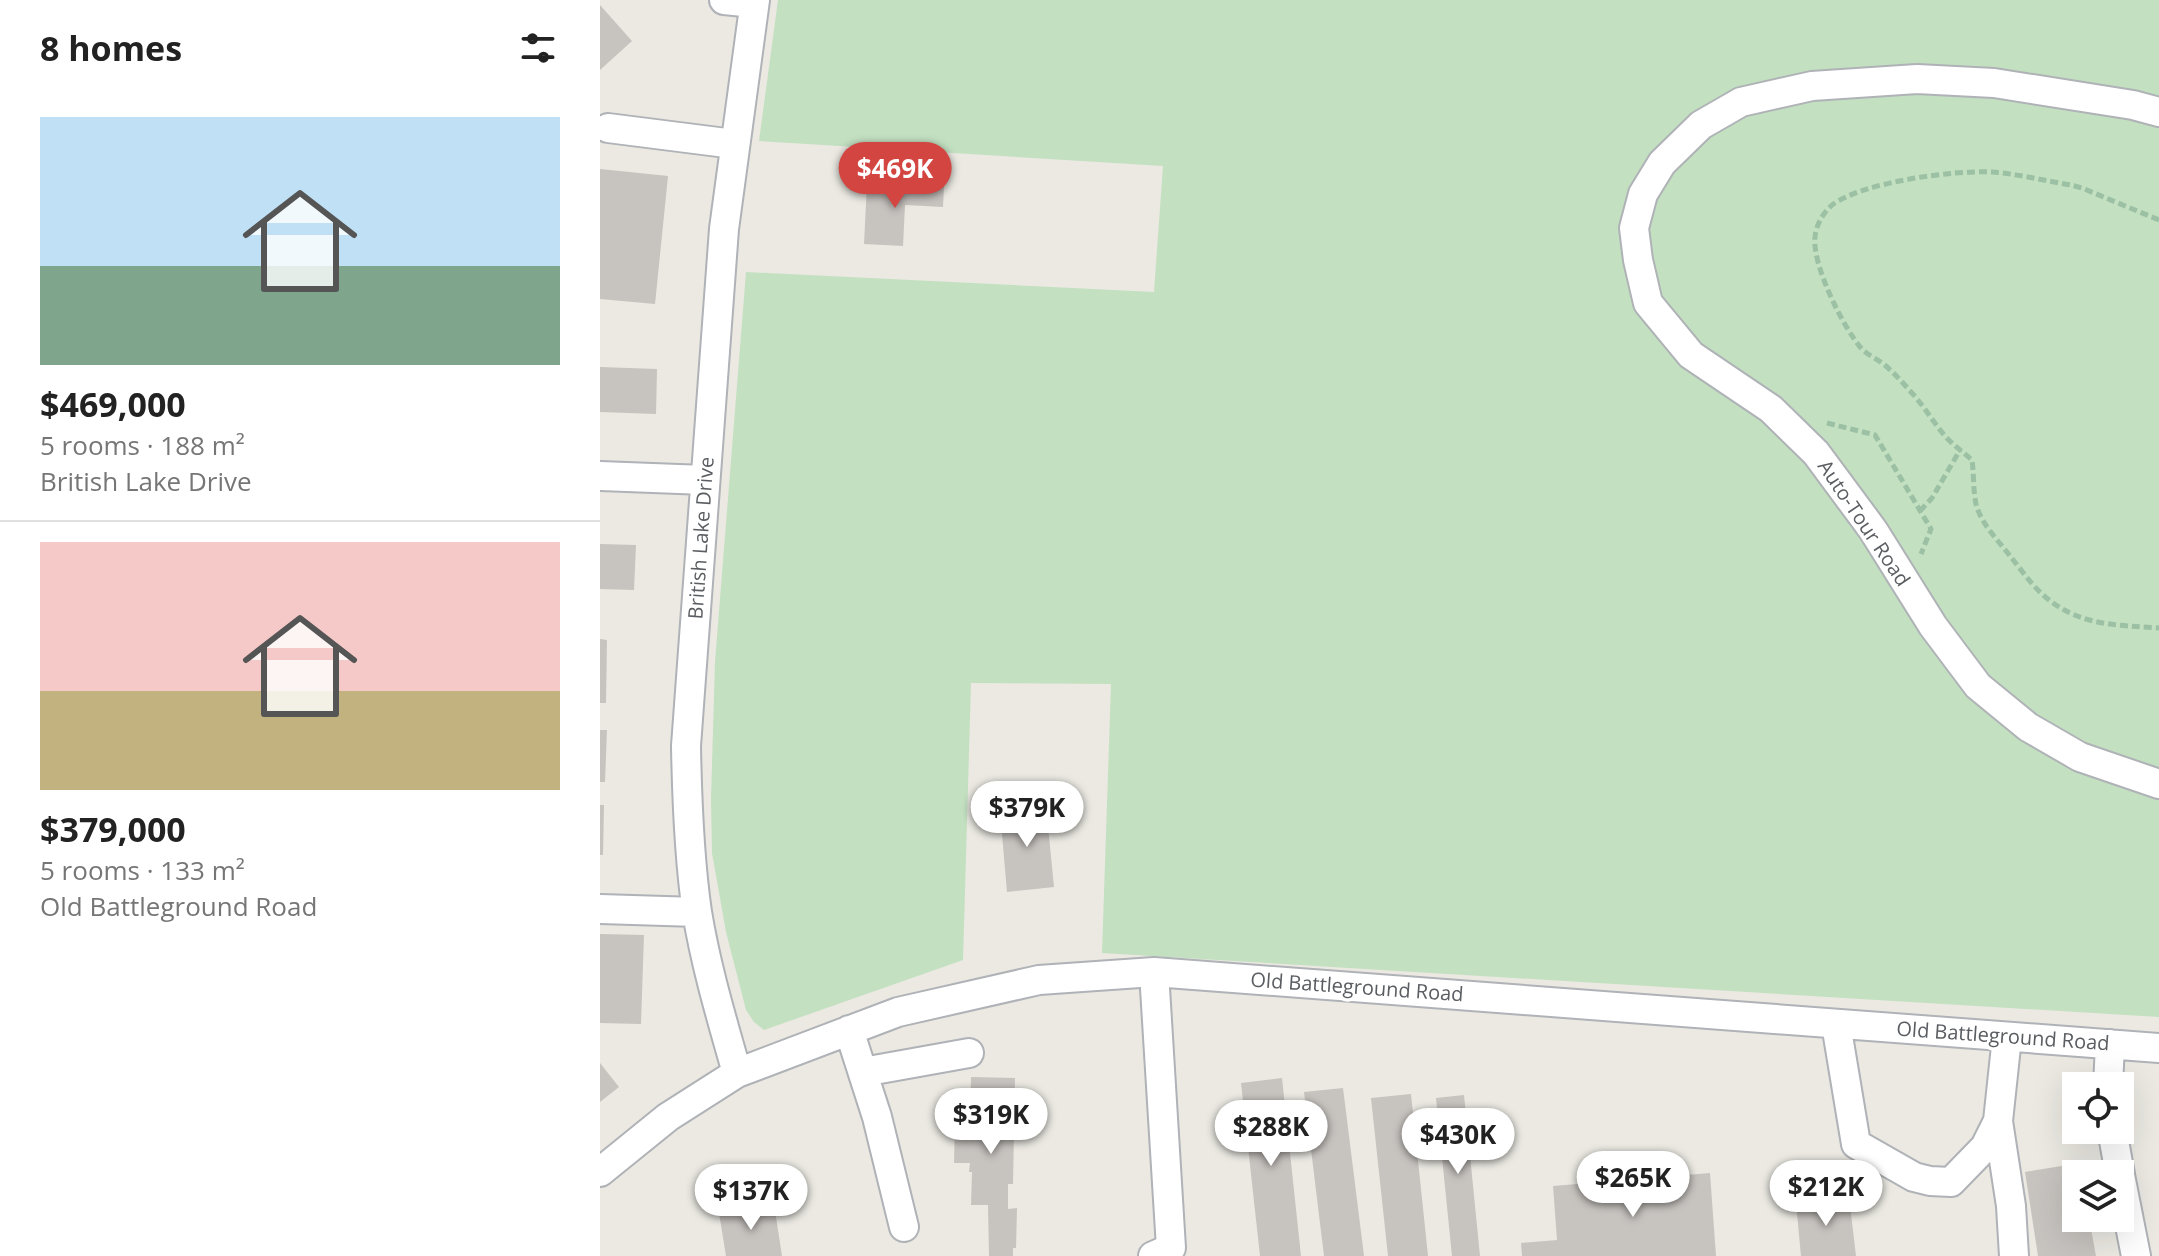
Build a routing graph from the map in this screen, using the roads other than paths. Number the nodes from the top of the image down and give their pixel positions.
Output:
1 (724, 0) edge
2 (754, 2) edge
3 (2159, 112) edge
4 (608, 128) dead end
5 (734, 144) junction
6 (600, 476) edge
7 (705, 480) junction
8 (2159, 784) edge
9 (600, 909) edge
10 (697, 912) junction
11 (1154, 972) junction
12 (1836, 1024) junction
13 (849, 1030) junction
14 (2007, 1037) junction
15 (2110, 1044) junction
16 (2159, 1048) edge
17 (969, 1053) dead end
18 (863, 1072) junction
19 (2109, 1072) edge
20 (737, 1073) junction
21 (1998, 1121) junction
22 (600, 1172) edge
23 (904, 1227) dead end
24 (2131, 1232) edge
25 (1153, 1256) edge
26 (2014, 1256) edge
27 (2136, 1256) edge

1 - 2 street
2 - 5 street, British Lake Drive
3 - 8 street, Auto-Tour Road
4 - 5 street
5 - 7 street, British Lake Drive
6 - 7 street
7 - 10 street, British Lake Drive
9 - 10 street
10 - 20 street, British Lake Drive
11 - 12 street, Old Battleground Road
11 - 13 street, Old Battleground Road
11 - 25 street
12 - 14 street, Old Battleground Road
12 - 21 street
13 - 18 street
13 - 20 street, Old Battleground Road
14 - 15 street, Old Battleground Road
14 - 21 street
15 - 16 street, Old Battleground Road
15 - 19 street
17 - 18 street
18 - 23 street
20 - 22 street, Old Battleground Road
21 - 26 street
24 - 27 street

